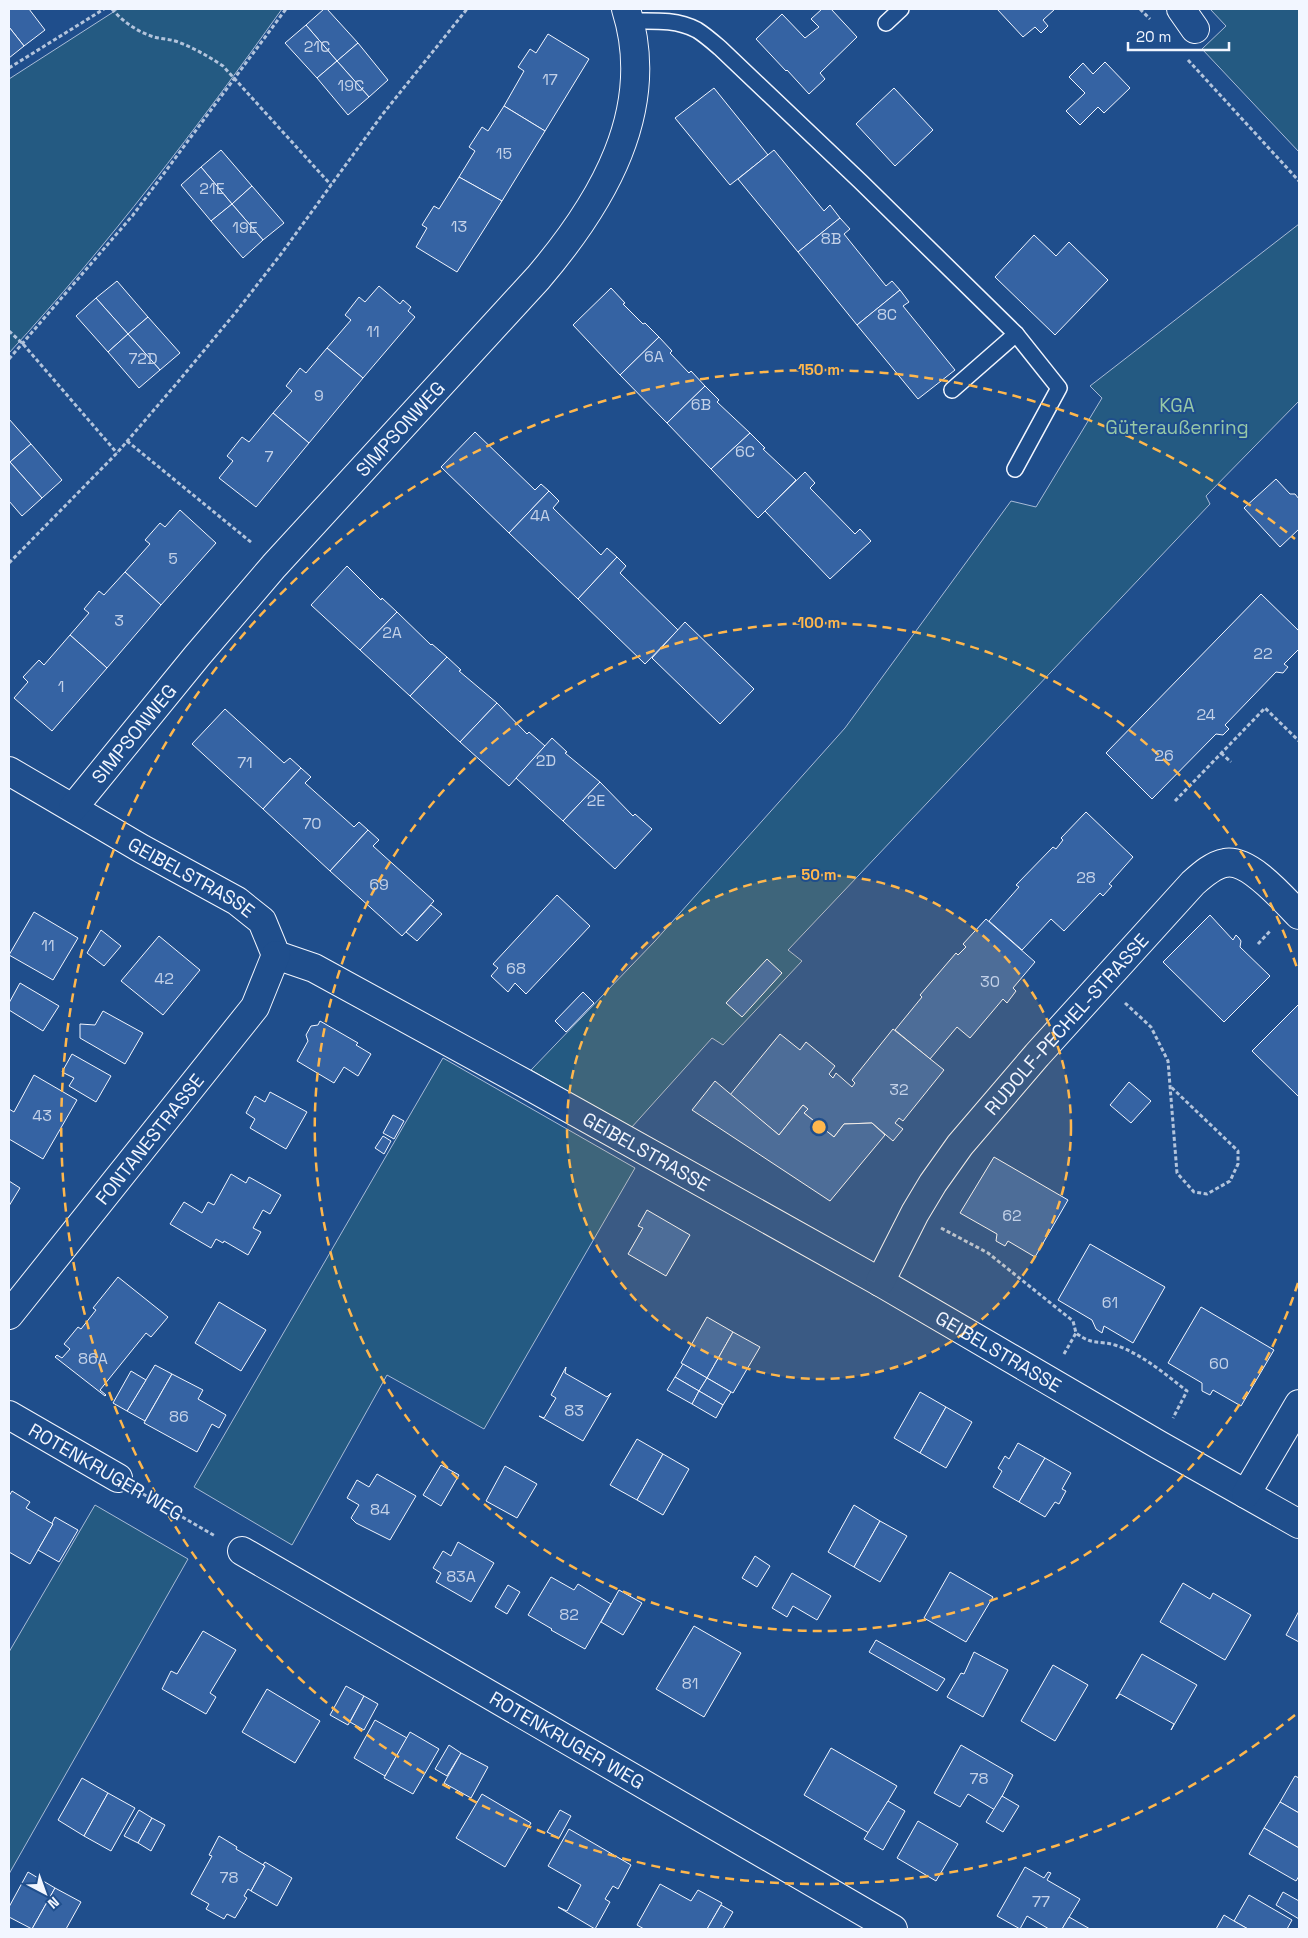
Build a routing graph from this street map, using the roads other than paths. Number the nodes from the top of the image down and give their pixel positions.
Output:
1 (901, 9) edge
2 (628, 15) edge
3 (886, 23) dead end
4 (1016, 334) junction
5 (952, 390) dead end
6 (1015, 469) dead end
7 (9, 771) edge
8 (73, 808) junction
9 (1299, 915) edge
10 (276, 955) junction
11 (880, 1282) junction
12 (9, 1315) edge
13 (1299, 1404) edge
14 (9, 1415) edge
15 (118, 1478) road end
16 (1246, 1494) junction
17 (1299, 1524) edge
18 (242, 1551) dead end
19 (893, 1929) edge

1 - 3 lane
2 - 4 lane
2 - 8 street, SIMPSONWEG
4 - 5 lane
4 - 6 lane
7 - 8 street, GEIBELSTRASSE
8 - 10 street, GEIBELSTRASSE
9 - 11 street, RUDOLF-PECHEL-STRASSE
10 - 11 street, GEIBELSTRASSE
10 - 12 street, FONTANESTRASSE
11 - 16 street, GEIBELSTRASSE
13 - 16 street
14 - 15 street, ROTENKRUGER WEG
16 - 17 street, GEIBELSTRASSE
18 - 19 street, ROTENKRUGER WEG

